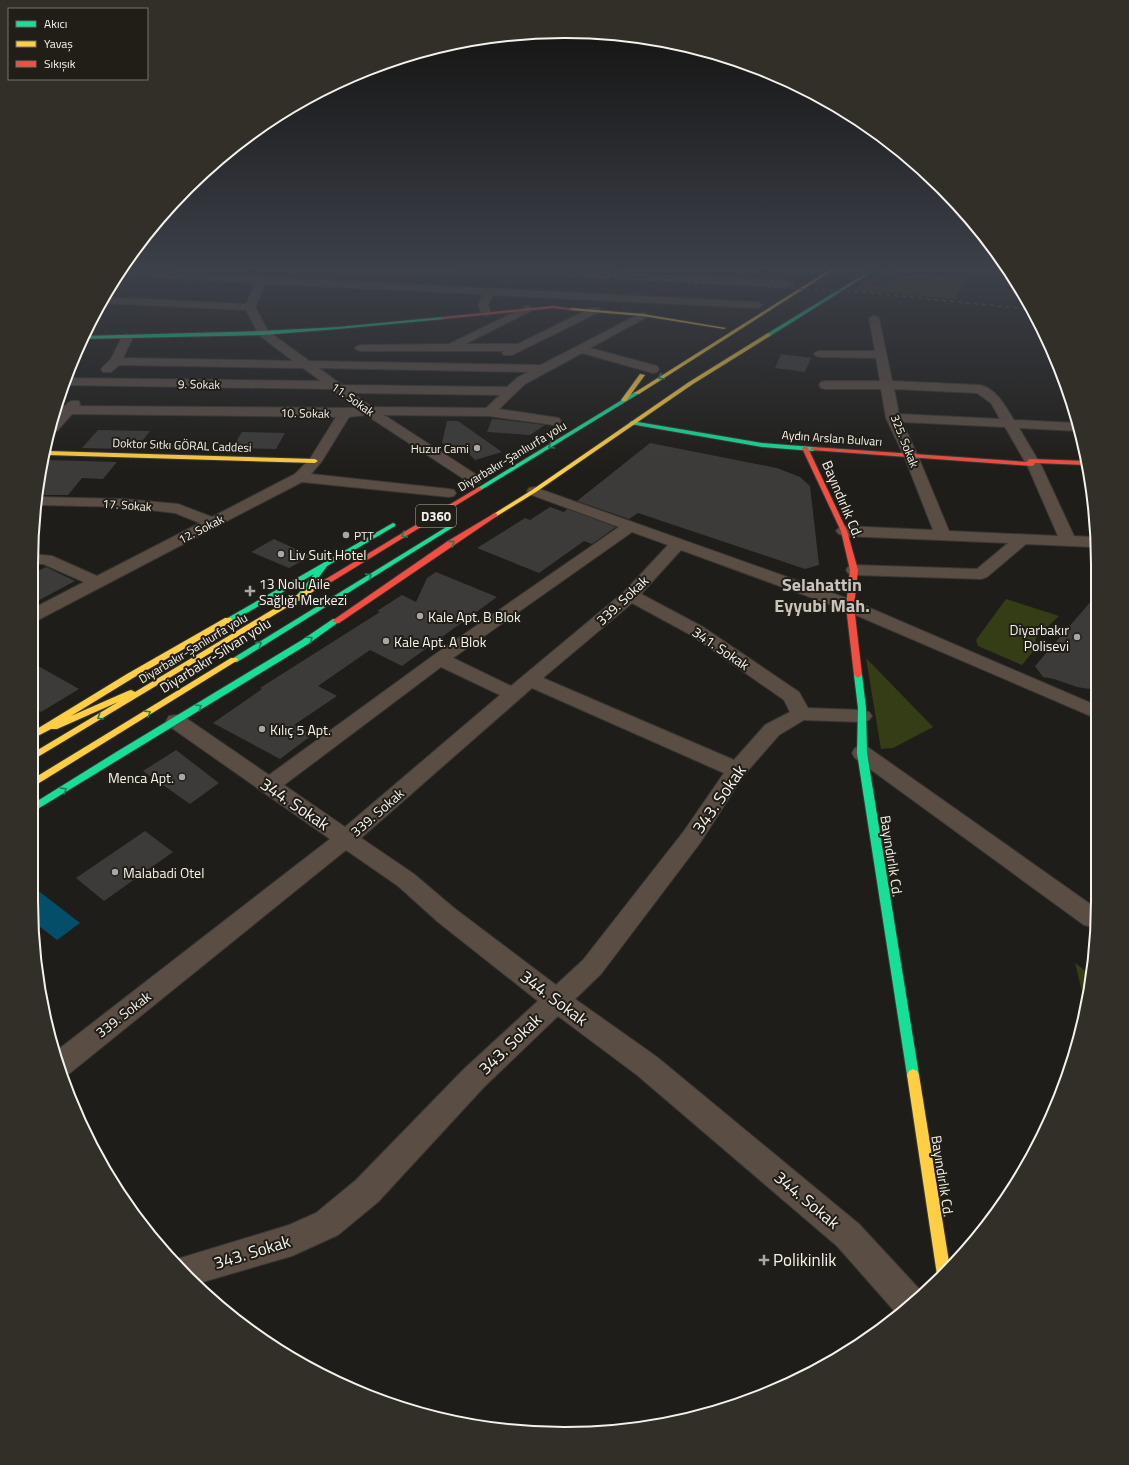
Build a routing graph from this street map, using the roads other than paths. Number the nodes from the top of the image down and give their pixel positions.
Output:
1 (183, 335) edge
2 (266, 335) edge
3 (358, 335) edge
4 (473, 335) edge
5 (544, 335) edge
6 (606, 335) edge
7 (711, 335) edge
8 (730, 335) edge
9 (749, 335) edge
10 (751, 335) edge
11 (768, 335) edge
12 (878, 335) edge
13 (127, 337) junction
14 (89, 338) edge
15 (705, 339) dead end
16 (449, 347) junction
17 (521, 347) junction
18 (361, 348) junction
19 (581, 349) junction
20 (820, 354) dead end
21 (882, 355) junction
22 (731, 358) junction
23 (116, 361) junction
24 (306, 364) junction
25 (366, 365) junction
26 (656, 367) joint
27 (478, 368) junction
28 (541, 369) junction
29 (642, 375) junction
30 (71, 382) edge
31 (94, 382) junction
32 (824, 385) dead end
33 (888, 385) junction
34 (624, 386) dead end
35 (336, 387) junction
36 (511, 391) junction
37 (662, 392) dead end
38 (624, 400) junction
39 (62, 410) edge
40 (369, 411) junction
41 (489, 412) junction
42 (345, 413) junction
43 (893, 418) junction
44 (557, 423) dead end
45 (632, 423) junction
46 (1009, 423) junction
47 (1073, 427) edge
48 (805, 448) junction
49 (50, 453) edge
50 (911, 456) junction
51 (316, 461) junction
52 (1081, 463) edge
53 (1032, 464) junction
54 (1082, 469) edge
55 (300, 478) junction
56 (476, 479) dead end
57 (534, 491) junction
58 (452, 492) joint
59 (42, 501) edge
60 (434, 502) dead end
61 (462, 519) dead end
62 (402, 520) dead end
63 (214, 523) junction
64 (630, 526) junction
65 (844, 531) junction
66 (943, 536) junction
67 (1022, 539) junction
68 (1068, 541) junction
69 (1090, 542) edge
70 (679, 543) junction
71 (38, 559) edge
72 (325, 564) junction
73 (854, 570) junction
74 (97, 582) junction
75 (377, 593) junction
76 (631, 595) junction
77 (298, 599) junction
78 (850, 606) junction
79 (38, 613) edge
80 (306, 629) dead end
81 (278, 644) dead end
82 (440, 659) junction
83 (167, 677) junction
84 (530, 680) junction
85 (513, 694) junction
86 (174, 709) junction
87 (1091, 710) edge
88 (800, 714) junction
89 (862, 716) junction
90 (38, 732) edge
91 (38, 733) edge
92 (862, 753) junction
93 (38, 754) edge
94 (737, 770) junction
95 (38, 781) edge
96 (268, 786) junction
97 (38, 806) edge
98 (346, 838) junction
99 (1091, 916) edge
100 (556, 1000) junction
101 (63, 1061) edge
102 (943, 1267) edge
103 (189, 1270) edge
104 (907, 1300) edge

1 - 13 main road
2 - 24 street, 11. Sokak
3 - 18 street
4 - 16 street
5 - 17 street
6 - 19 street
7 - 15 main road
8 -> 38 main road, Diyarbakır-Şanlıurfa yolu / D360
9 - 37 main road
10 - 22 main road
11 - 22 main road
12 - 21 street, 325. Sokak
13 - 14 main road
13 - 23 street
16 - 17 street
16 - 18 street
17 - 27 street
18 - 25 street
19 - 26 street
19 - 28 street
20 - 21 street
21 - 33 street, 325. Sokak
22 - 45 main road
23 - 24 street
23 - 31 street
24 - 25 street
24 - 35 street, 11. Sokak
25 - 27 street
26 - 29 main road
27 - 28 street
28 - 36 street
29 - 34 main road
29 - 38 main road
30 - 31 street, 9. Sokak
31 - 35 street, 9. Sokak
31 - 39 street
32 - 33 street
33 - 43 street, 325. Sokak
33 - 46 street
35 - 36 street, 9. Sokak
35 - 40 street, 11. Sokak
36 - 41 street
38 -> 77 main road, Diyarbakır-Şanlıurfa yolu / D360
39 - 42 street, 10. Sokak
40 - 41 street, 10. Sokak
40 - 42 street, 10. Sokak
40 - 56 street, 11. Sokak
41 - 44 street, 10. Sokak
42 - 51 street, 12. Sokak
43 - 46 street
43 - 50 street, 325. Sokak
45 - 48 main road, Aydın Arslan Bulvarı
45 - 57 main road
46 - 47 street
46 - 53 street
48 - 50 main road, Aydın Arslan Bulvarı
48 - 65 main road, Bayındırlık Cd.
49 - 51 main road, Doktor Sıtkı GÖRAL Caddesi
50 - 53 main road, Aydın Arslan Bulvarı
50 - 66 street, 325. Sokak
51 - 55 street, 12. Sokak
52 - 53 main road, Aydın Arslan Bulvarı
53 - 54 main road
53 - 68 street
55 - 58 street
55 - 63 street, 12. Sokak
57 - 64 street
75 -> 57 main road
58 - 60 main road
59 - 63 street, 17. Sokak
86 -> 61 main road, Diyarbakır-Silvan yolu / D360
62 - 72 main road
63 - 74 street, 12. Sokak
64 - 70 street
64 - 82 street
65 - 66 street
65 - 73 main road, Bayındırlık Cd.
66 - 67 street
67 - 68 street
67 - 73 street
68 - 69 street
70 - 76 street, 339. Sokak
70 - 78 street
71 - 74 street
72 - 77 main road
72 - 90 main road
73 - 78 main road, Bayındırlık Cd.
74 - 79 street, 12. Sokak
75 - 80 main road
86 -> 75 main road
76 - 84 street, 339. Sokak
76 - 88 street, 341. Sokak
77 - 83 main road, Diyarbakır-Şanlıurfa yolu / D360
78 - 87 street
78 - 89 main road, Bayındırlık Cd.
81 - 86 main road
82 - 85 street
82 - 96 street
83 - 91 main road
83 -> 93 main road, Diyarbakır-Şanlıurfa yolu / D360
84 - 85 street, 339. Sokak
84 - 94 street
85 - 98 street, 339. Sokak
95 -> 86 main road, Diyarbakır-Silvan yolu / D360
86 - 96 street, 344. Sokak
97 -> 86 main road
88 - 89 street
88 - 94 street, 343. Sokak
89 - 92 main road, Bayındırlık Cd.
92 - 99 street
92 - 102 main road, Bayındırlık Cd.
94 - 100 street, 343. Sokak
96 - 98 street, 344. Sokak
98 - 100 street, 344. Sokak
98 - 101 street, 339. Sokak
100 - 103 street, 343. Sokak
100 - 104 street, 344. Sokak

